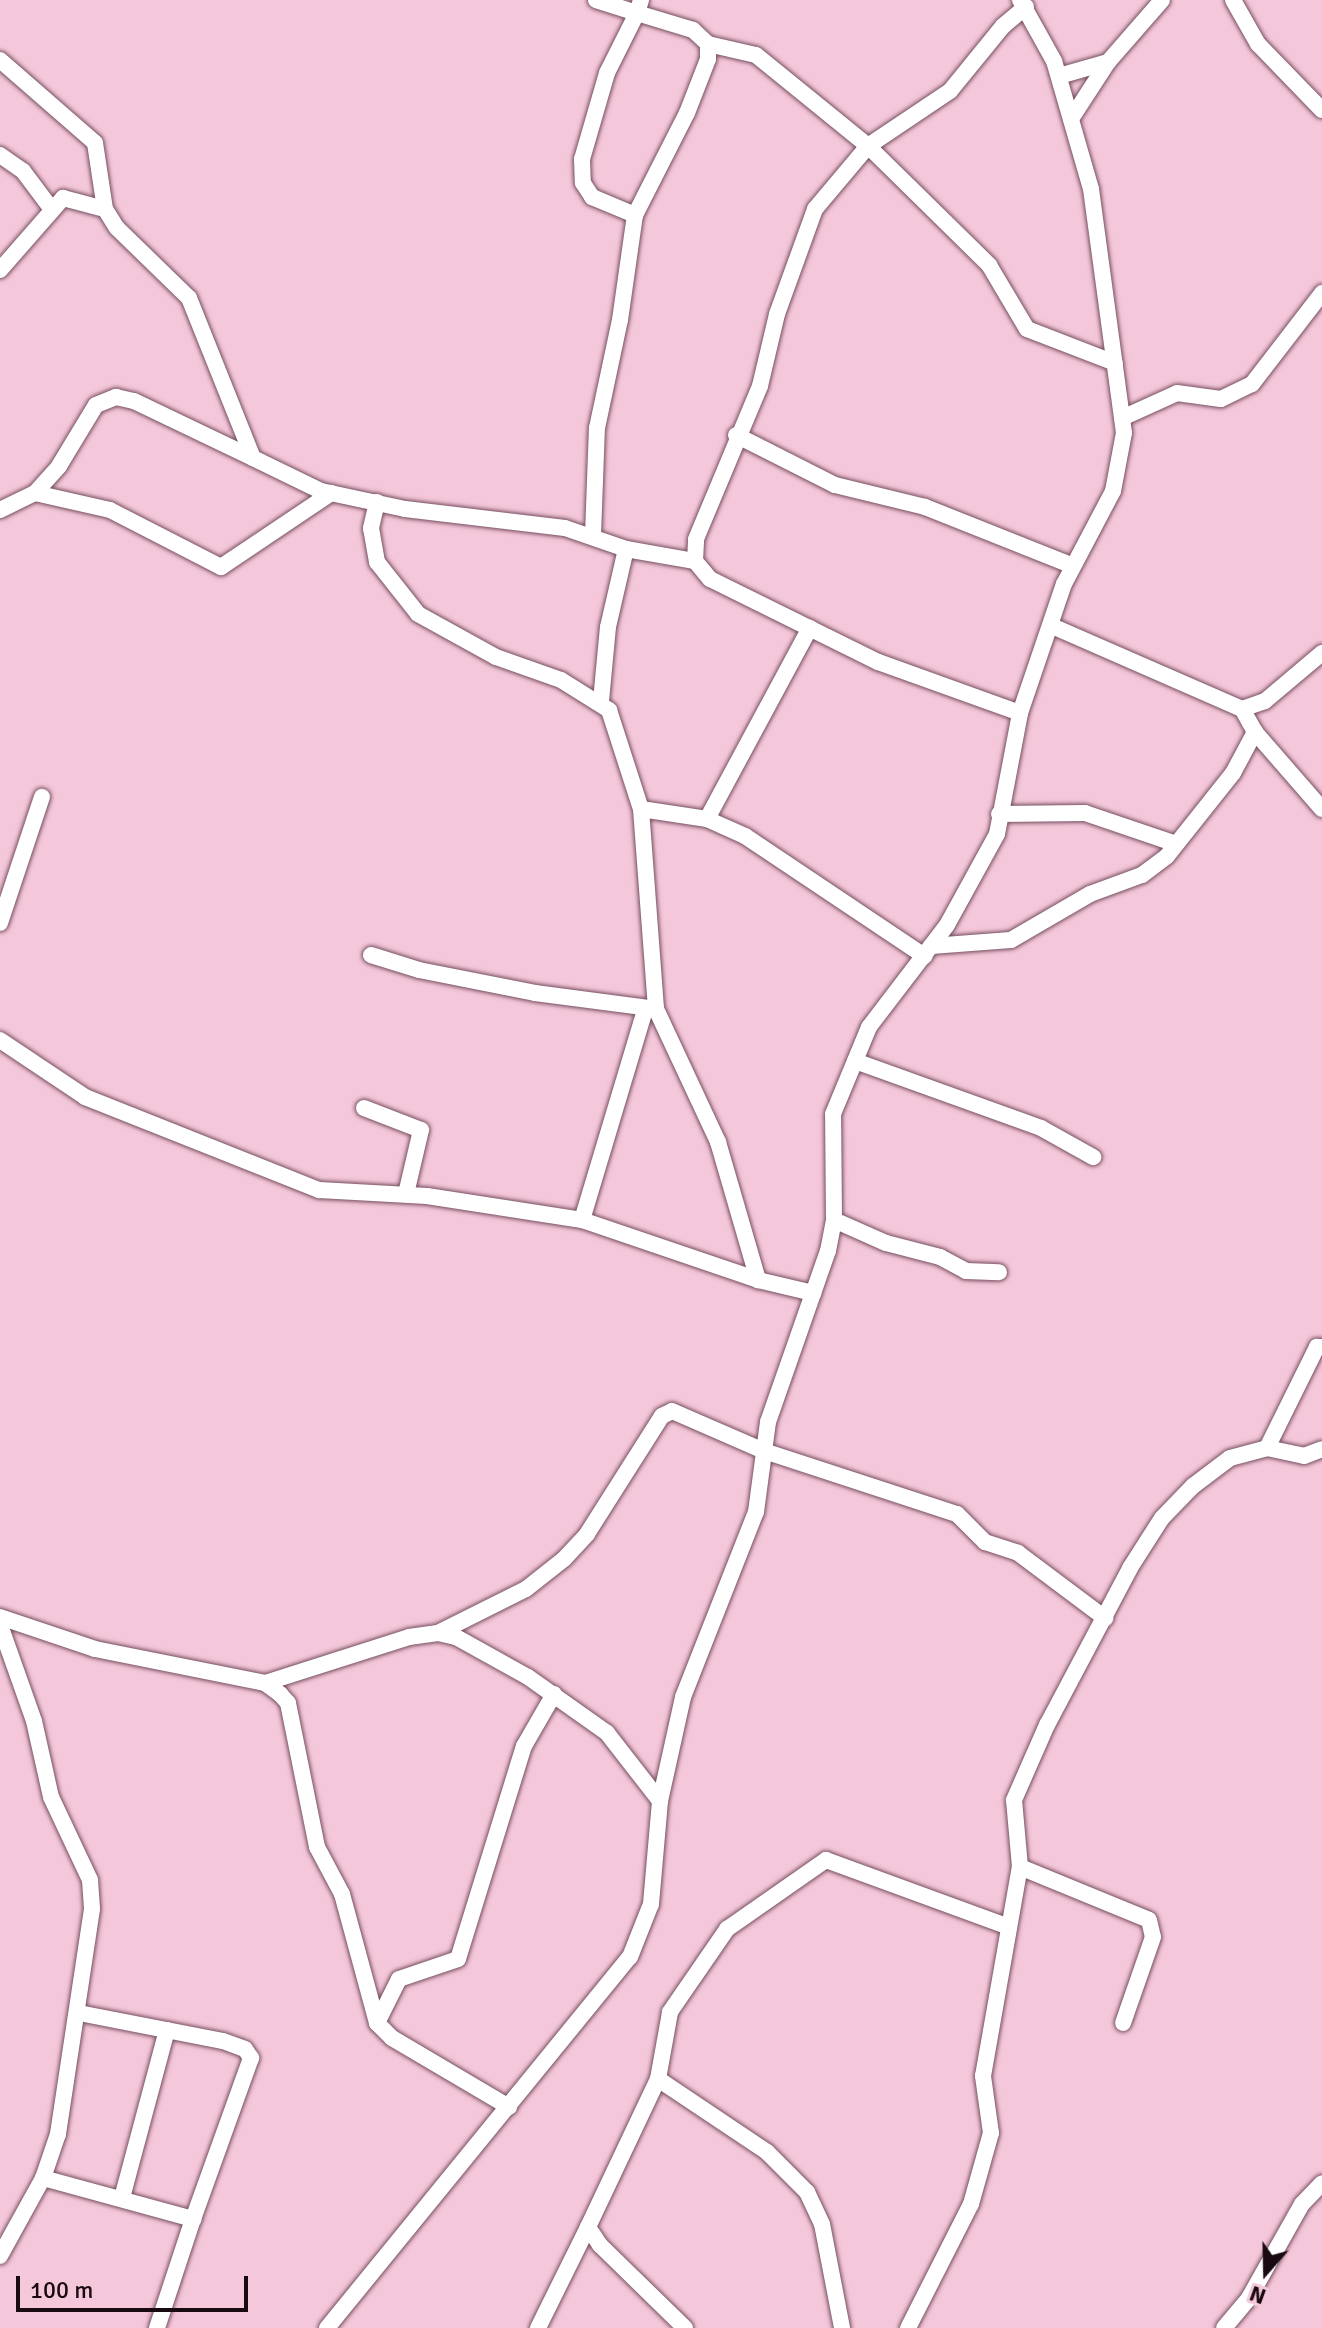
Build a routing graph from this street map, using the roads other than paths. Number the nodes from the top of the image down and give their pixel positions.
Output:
1 (596, 0) edge
2 (1162, 0) edge
3 (1233, 0) edge
4 (1023, 3) edge
5 (639, 7) edge
6 (708, 44) junction
7 (0, 60) edge
8 (1108, 62) junction
9 (1059, 76) junction
10 (1322, 110) edge
11 (1071, 119) junction
12 (868, 146) junction
13 (0, 155) edge
14 (50, 207) junction
15 (105, 209) junction
16 (635, 215) junction
17 (0, 270) edge
18 (1322, 293) edge
19 (1115, 363) junction
20 (1122, 418) junction
21 (736, 435) junction
22 (253, 458) junction
23 (35, 493) junction
24 (331, 493) junction
25 (377, 502) junction
26 (0, 510) edge
27 (593, 535) junction
28 (626, 549) junction
29 (695, 561) junction
30 (1073, 566) junction
31 (1052, 626) junction
32 (810, 628) junction
33 (1322, 653) edge
34 (601, 701) junction
35 (1242, 709) junction
36 (1020, 713) junction
37 (1255, 732) junction
38 (42, 797) dead end
39 (641, 809) junction
40 (1322, 809) edge
41 (999, 814) junction
42 (707, 819) junction
43 (1176, 844) junction
44 (0, 923) edge
45 (928, 951) junction
46 (371, 955) dead end
47 (650, 1009) junction
48 (0, 1040) edge
49 (855, 1061) junction
50 (364, 1108) dead end
51 (1093, 1157) dead end
52 (406, 1194) junction
53 (582, 1220) junction
54 (834, 1220) junction
55 (999, 1272) dead end
56 (758, 1280) junction
57 (813, 1293) junction
58 (1322, 1347) edge
59 (1267, 1448) junction
60 (1322, 1449) edge
61 (764, 1451) junction
62 (0, 1617) edge
63 (1105, 1618) junction
64 (0, 1625) edge
65 (438, 1633) junction
66 (265, 1683) junction
67 (554, 1694) junction
68 (660, 1801) junction
69 (1020, 1867) junction
70 (1009, 1927) junction
71 (79, 2013) junction
72 (377, 2023) junction
73 (1123, 2023) dead end
74 (167, 2030) junction
75 (658, 2079) junction
76 (509, 2107) junction
77 (43, 2178) junction
78 (1322, 2183) edge
79 (122, 2198) junction
80 (193, 2219) junction
81 (588, 2227) junction
82 (0, 2256) edge
83 (157, 2328) edge
84 (327, 2328) edge
85 (538, 2328) edge
86 (685, 2328) edge
87 (842, 2328) edge
88 (908, 2328) edge
89 (1224, 2328) edge

1 - 5 street
2 - 8 street
3 - 10 street
4 - 9 street
4 - 12 street
5 - 6 street
5 - 16 street
6 - 12 street
6 - 16 street
7 - 15 street
8 - 9 street
8 - 11 street
9 - 11 street
11 - 19 street
12 - 19 street
12 - 21 street
13 - 14 street
14 - 15 street
14 - 17 street
15 - 22 street
16 - 27 street
18 - 20 street
19 - 20 street
20 - 30 street
21 - 29 street
21 - 30 street
22 - 23 street
22 - 24 street
23 - 24 street
23 - 26 street
24 - 25 street
25 - 27 street
25 - 34 street
27 - 28 street
28 - 29 street
28 - 34 street
29 - 32 street
30 - 31 street
31 - 35 street
31 - 36 street
32 - 36 street
32 - 42 street
33 - 35 street
34 - 39 street
35 - 37 street
36 - 41 street
37 - 40 street
37 - 43 street
38 - 44 street
39 - 42 street
39 - 47 street
41 - 43 street
41 - 45 street
42 - 45 street
43 - 45 street
45 - 49 street
46 - 47 street
47 - 53 street
47 - 56 street
48 - 52 street
49 - 51 street
49 - 54 street
50 - 52 street
52 - 53 street
53 - 56 street
54 - 55 street
54 - 57 street
56 - 57 street
57 - 61 street
58 - 59 street
59 - 60 street
59 - 63 street
61 - 63 street
61 - 65 street
61 - 68 street
62 - 66 street
63 - 69 street
64 - 71 street
65 - 66 street
65 - 67 street
66 - 72 street
67 - 68 street
67 - 72 street
68 - 76 street
69 - 70 street
69 - 73 street
70 - 75 street
70 - 88 street
71 - 74 street
71 - 77 street
72 - 76 street
74 - 79 street
74 - 80 street
75 - 81 street
75 - 87 street
76 - 84 street
77 - 79 street
77 - 82 street
78 - 89 street
79 - 80 street
80 - 83 street
81 - 85 street
81 - 86 street

